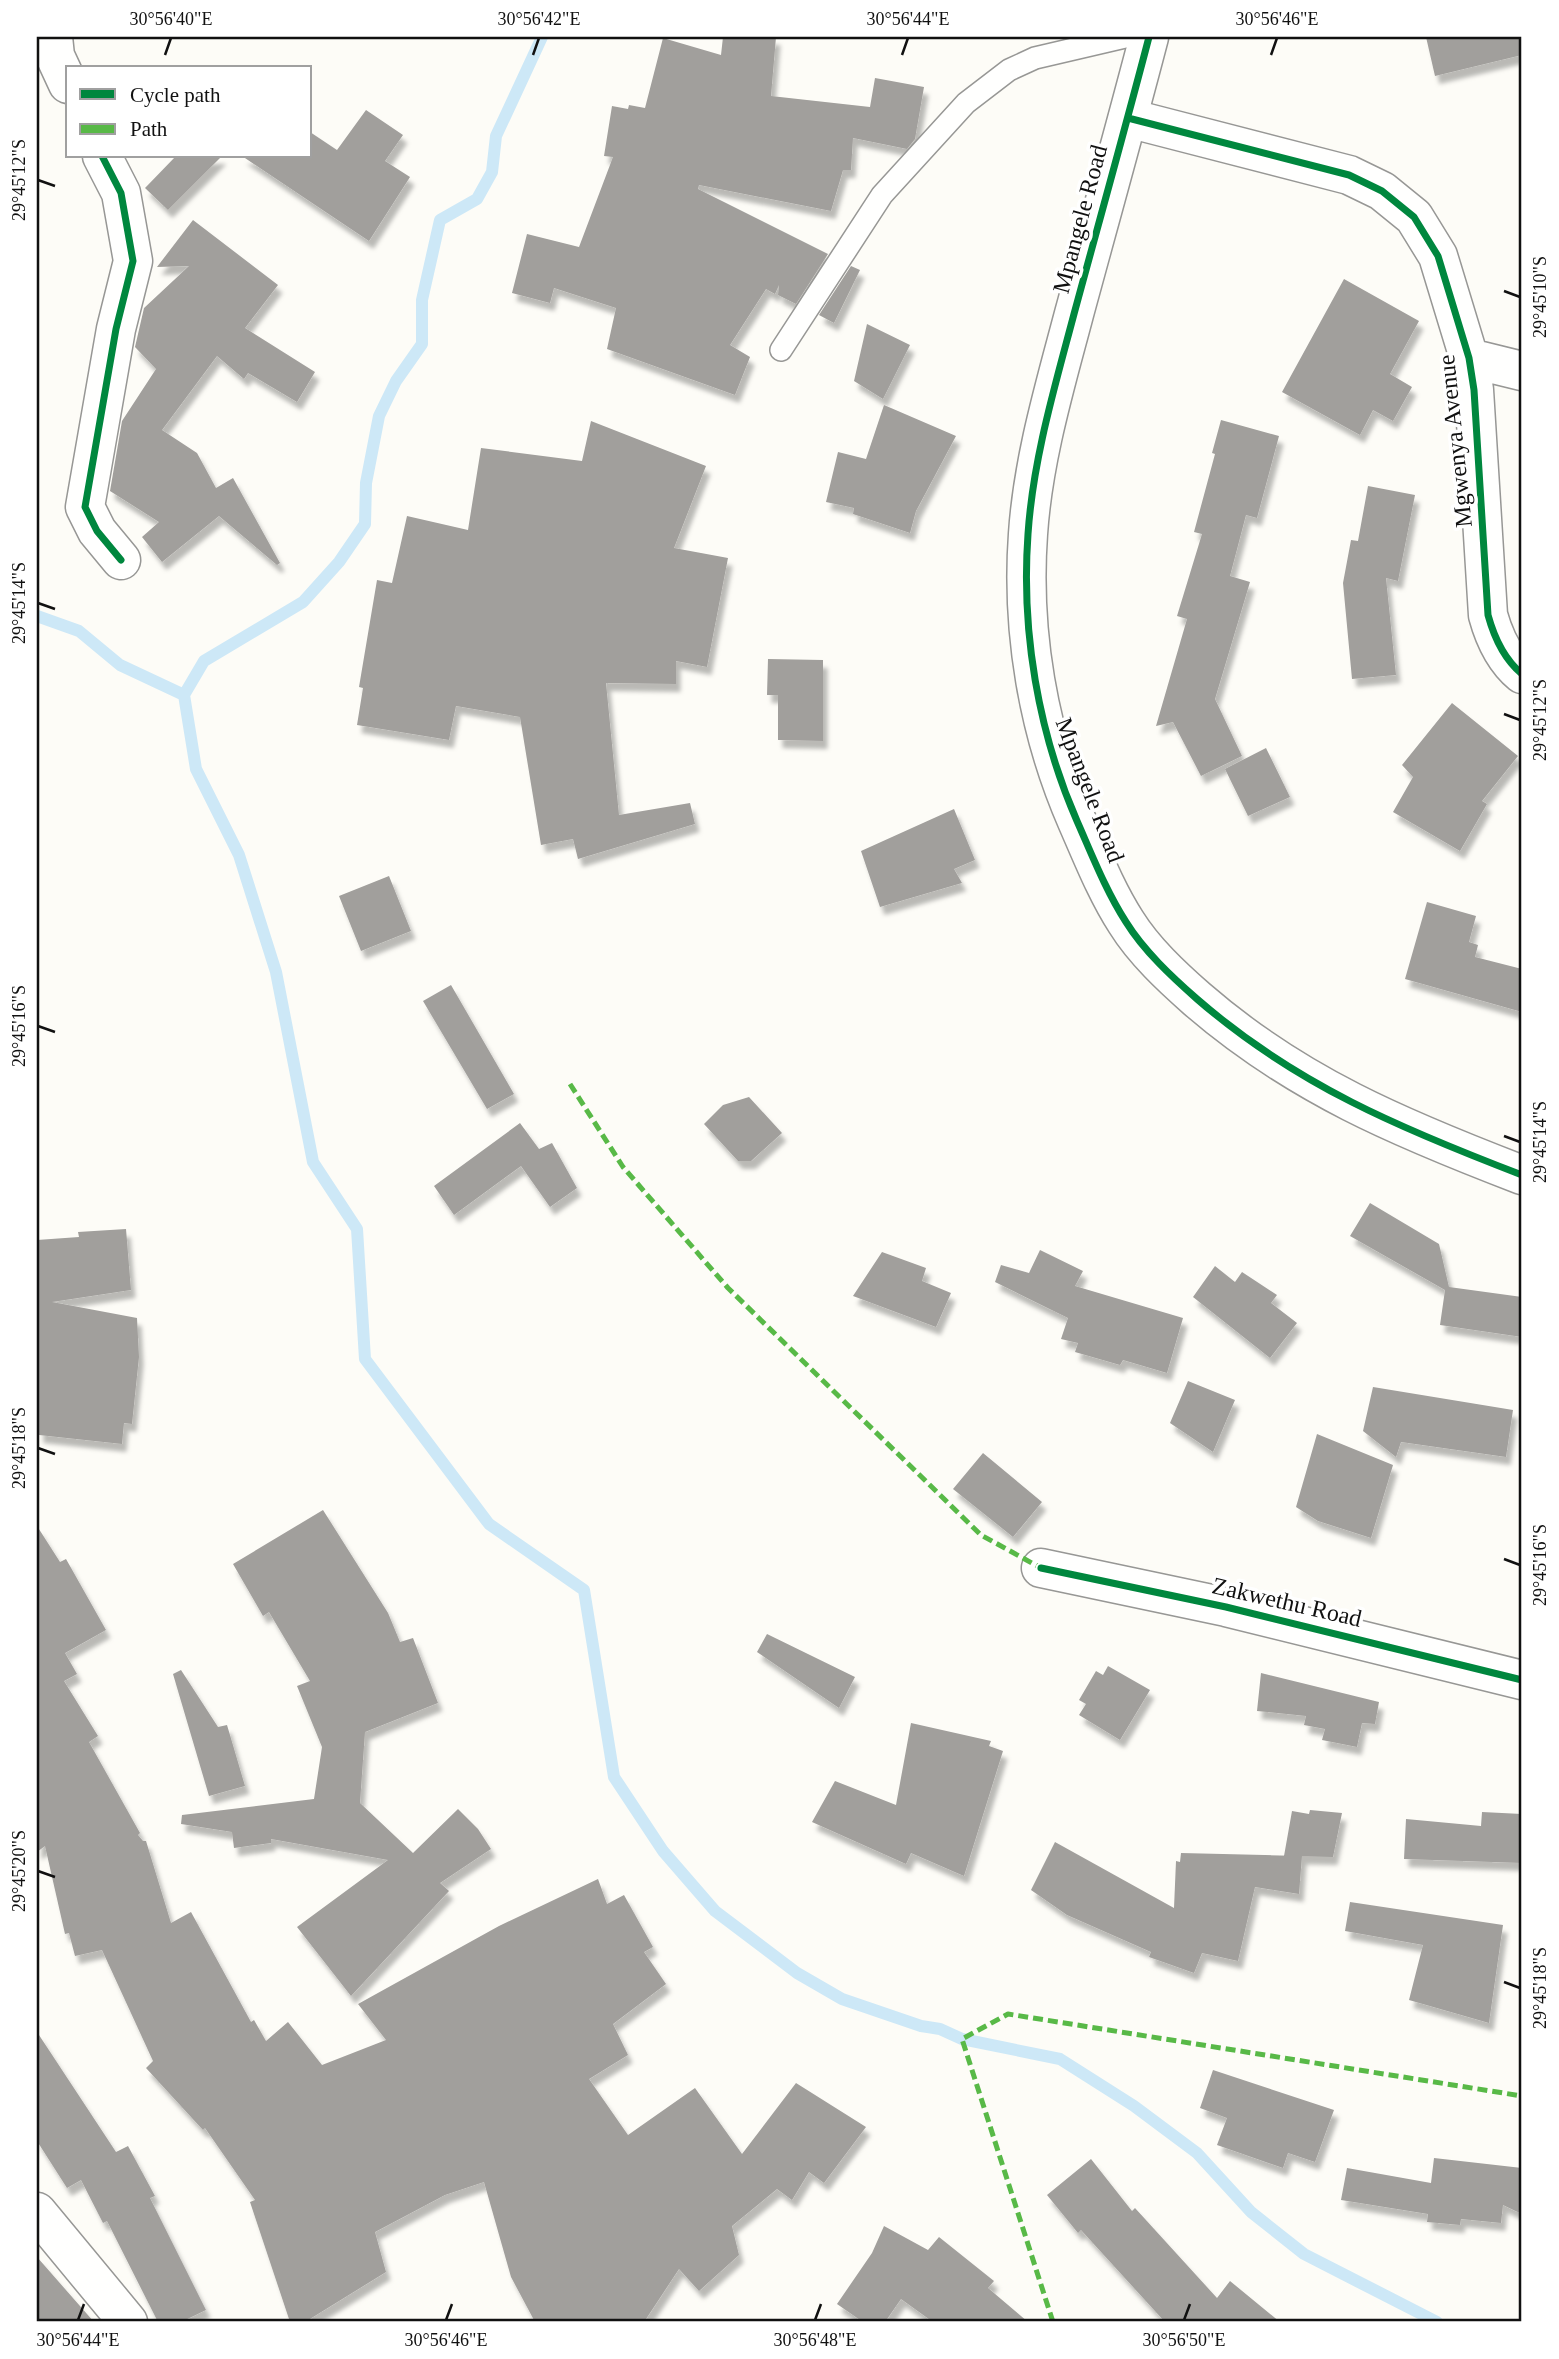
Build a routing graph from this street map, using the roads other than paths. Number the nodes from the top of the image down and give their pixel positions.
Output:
1 (53, 37) edge
2 (1125, 37) edge
3 (1149, 37) edge
4 (66, 80) edge
5 (1128, 118) junction
6 (103, 158) edge
7 (781, 351) dead end
8 (1469, 358) junction
9 (1522, 371) edge
10 (121, 560) dead end
11 (1522, 674) edge
12 (1522, 1175) edge
13 (1041, 1568) dead end
14 (1522, 1680) edge
15 (37, 2212) edge
16 (128, 2322) edge

1 - 4 street
2 - 7 lane
3 - 5 street, Mpangele Road
5 - 8 street, Mgwenya Avenue
5 - 12 street, Mpangele Road
6 - 10 street
8 - 9 street
8 - 11 street, Mgwenya Avenue
13 - 14 street, Zakwethu Road
15 - 16 street

